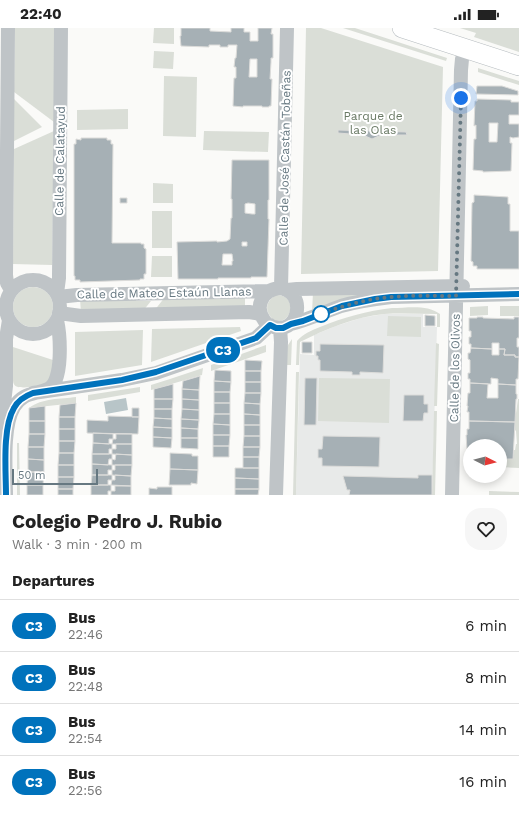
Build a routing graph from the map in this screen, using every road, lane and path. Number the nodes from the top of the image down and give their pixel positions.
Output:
1 (8, 28) edge
2 (61, 28) edge
3 (287, 28) edge
4 (402, 28) edge
5 (466, 49) junction
6 (519, 66) edge
7 (4, 119) edge
8 (519, 285) edge
9 (279, 290) junction
10 (456, 291) junction
11 (519, 294) edge
12 (6, 295) edge
13 (58, 295) junction
14 (58, 316) junction
15 (6, 317) edge
16 (275, 323) junction
17 (58, 371) junction
18 (76, 387) junction
19 (33, 393) junction
20 (6, 437) junction
21 (6, 495) edge
22 (276, 495) edge
23 (452, 495) edge

1 - 7 street
2 - 13 street, Calle de Calatayud
3 - 9 street, Calle de José Castán Tobeñas
4 - 5 main road
5 - 6 main road
5 - 10 street, Calle de los Olivos
7 - 12 street
8 - 10 street, Calle de Mateo Estaún Llanas
9 - 10 street, Calle de Mateo Estaún Llanas
9 - 13 street, Calle de Mateo Estaún Llanas
9 - 16 street
9 - 16 street
10 - 11 street, Calle de Mateo Estaún Llanas
10 - 16 street, Calle de Mateo Estaún Llanas
10 - 23 street, Calle de los Olivos
12 - 13 street
12 - 15 street
13 - 14 street
14 - 15 street
14 - 16 street, Calle de Mateo Estaún Llanas
14 - 17 street
15 - 20 street
16 - 18 street, Calle de Mateo Estaún Llanas
16 - 22 street
17 - 18 street
17 - 19 street
18 - 19 street, Calle de Mateo Estaún Llanas
19 - 20 street
20 - 21 street

